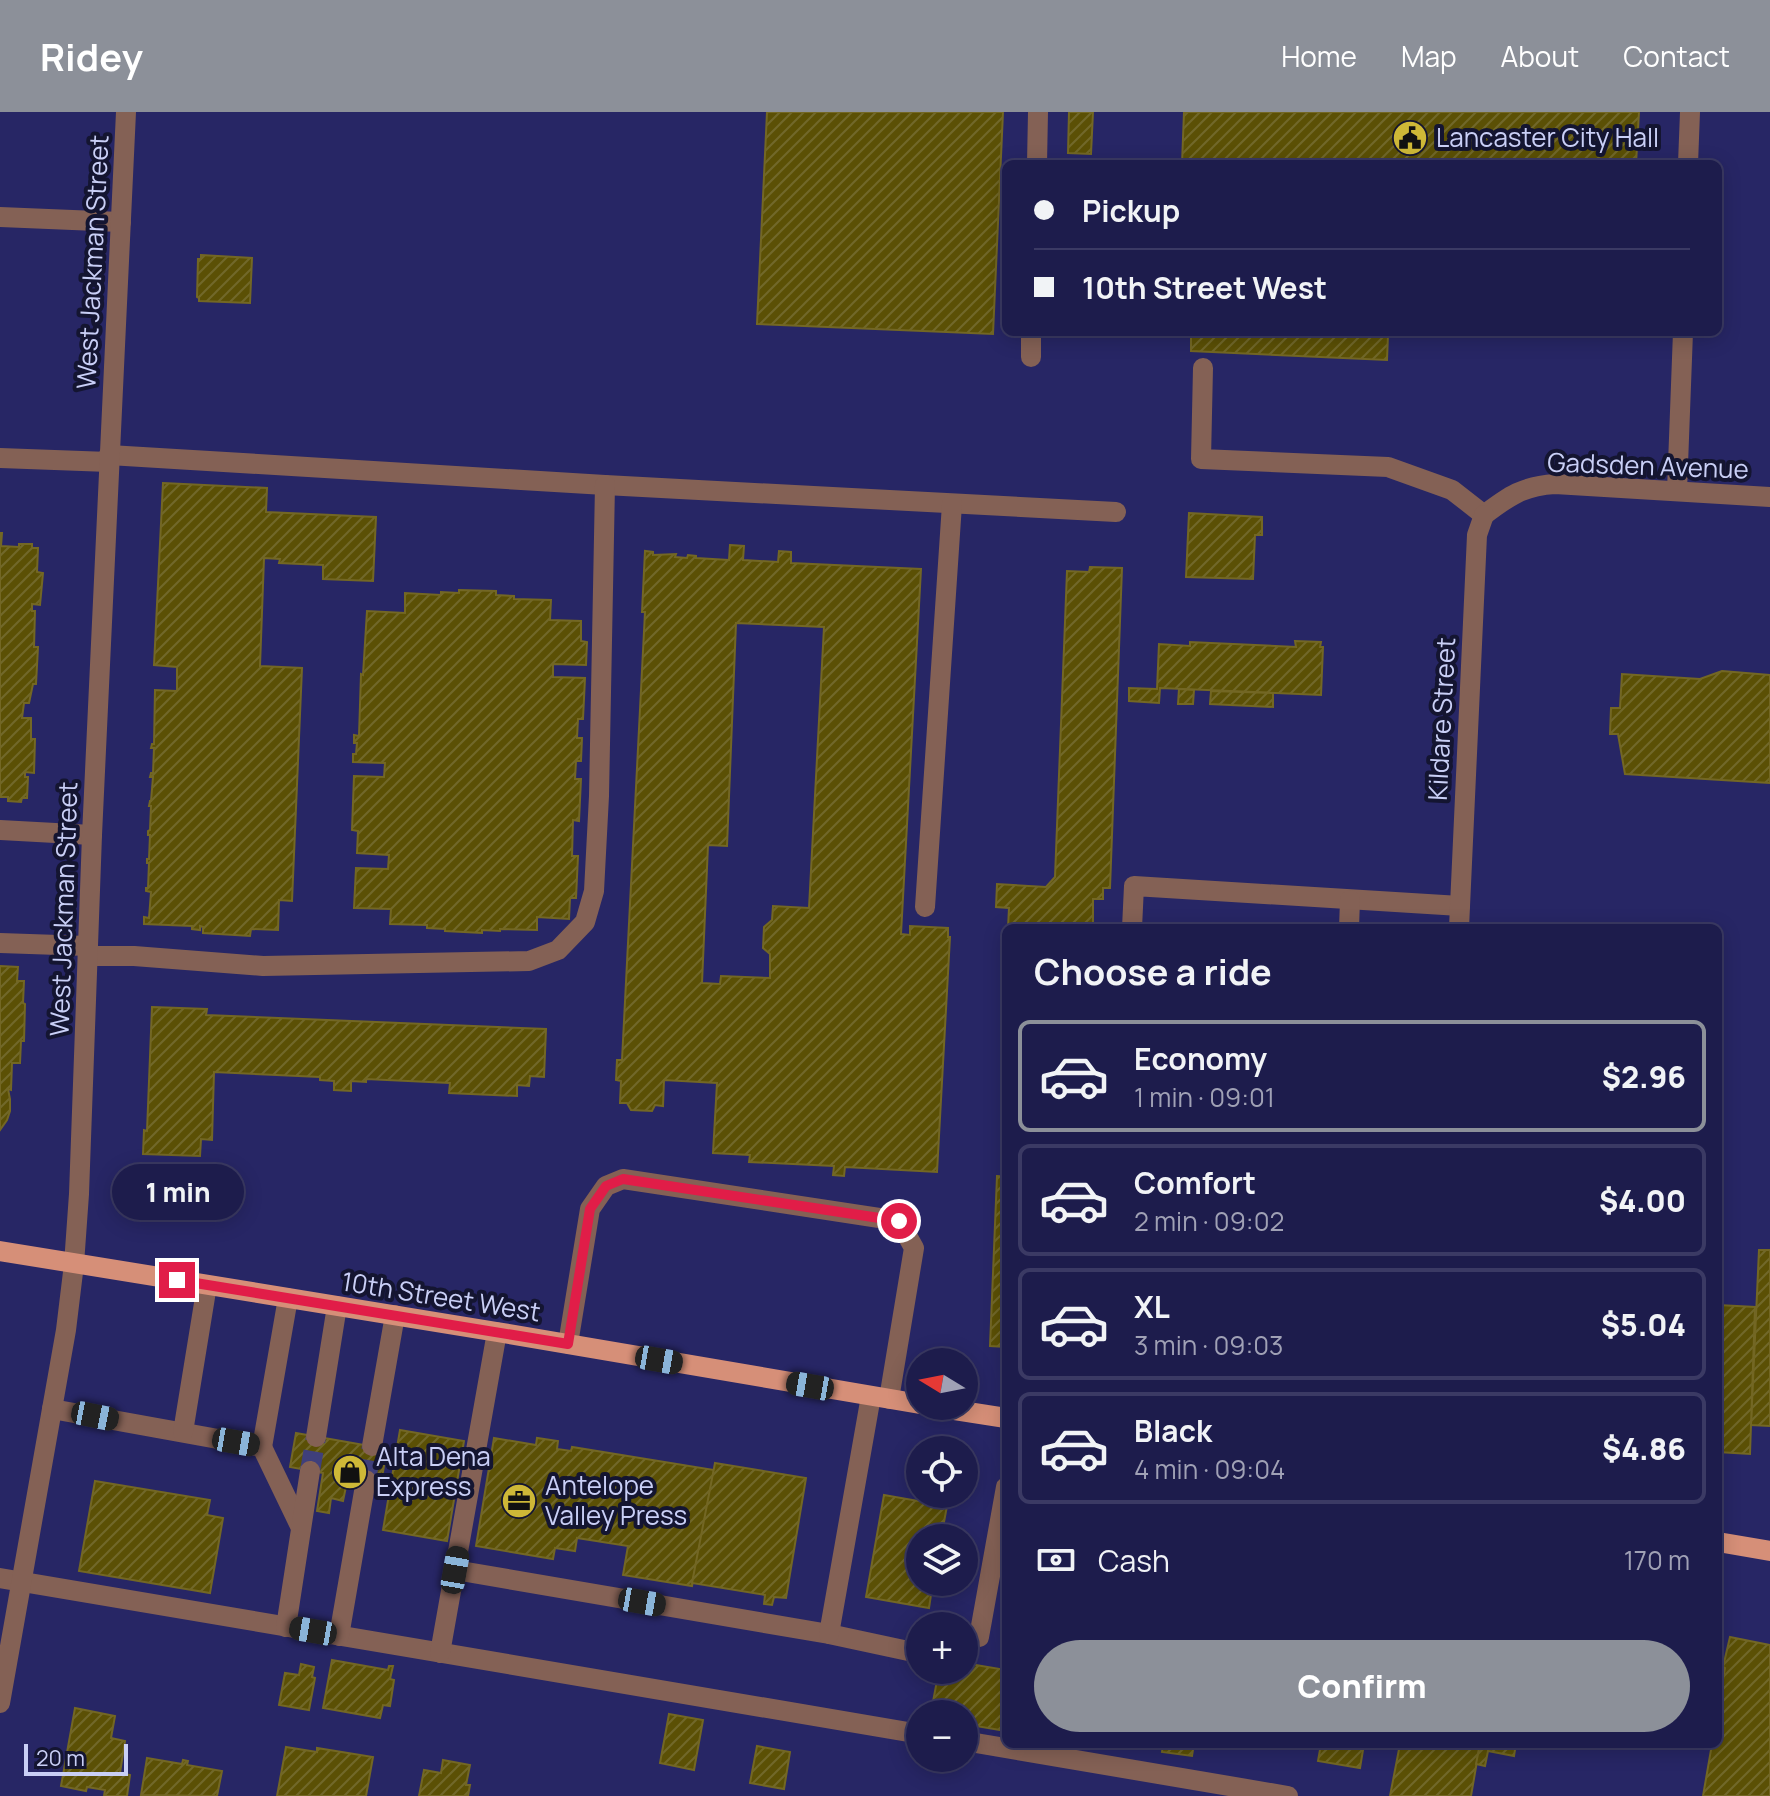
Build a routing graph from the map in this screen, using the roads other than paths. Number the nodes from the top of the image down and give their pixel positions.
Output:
1 (126, 112) edge
2 (1038, 112) edge
3 (1690, 112) edge
4 (1037, 160) edge
5 (1688, 160) edge
6 (0, 217) edge
7 (121, 222) junction
8 (1031, 336) edge
9 (1683, 336) edge
10 (1031, 357) dead end
11 (1203, 368) dead end
12 (0, 458) edge
13 (109, 459) junction
14 (605, 485) junction
15 (1677, 491) junction
16 (1770, 497) edge
17 (952, 504) junction
18 (1116, 512) dead end
19 (1484, 515) junction
20 (0, 830) edge
21 (92, 835) junction
22 (1350, 900) junction
23 (1460, 906) junction
24 (925, 907) dead end
25 (1132, 924) edge
26 (1349, 924) edge
27 (1459, 924) edge
28 (0, 943) edge
29 (88, 951) junction
30 (0, 1251) edge
31 (74, 1264) junction
32 (207, 1285) junction
33 (288, 1298) junction
34 (337, 1306) junction
35 (395, 1315) junction
36 (497, 1332) junction
37 (568, 1344) junction
38 (880, 1398) junction
39 (906, 1402) edge
40 (52, 1409) junction
41 (978, 1414) edge
42 (1002, 1417) edge
43 (183, 1432) junction
44 (316, 1437) tunnel mouth
45 (372, 1446) tunnel mouth
46 (262, 1447) junction
47 (310, 1471) tunnel mouth
48 (366, 1480) tunnel mouth
49 (1002, 1509) edge
50 (301, 1528) junction
51 (1722, 1543) edge
52 (1770, 1551) edge
53 (455, 1570) junction
54 (0, 1578) edge
55 (22, 1581) junction
56 (286, 1627) junction
57 (829, 1634) junction
58 (339, 1636) junction
59 (978, 1637) edge
60 (906, 1650) edge
61 (440, 1653) junction
62 (0, 1703) edge
63 (906, 1732) edge
64 (978, 1743) edge
65 (1002, 1747) edge
66 (1005, 1748) edge
67 (1288, 1796) edge

1 - 7 street, West Jackman Street
2 - 4 street
3 - 5 street
6 - 7 street
7 - 13 street, West Jackman Street
8 - 10 street
9 - 15 street
11 - 19 street
12 - 13 street
13 - 14 street
13 - 21 street, West Jackman Street
14 - 17 street
14 - 29 street
15 - 16 street, Gadsden Avenue
15 - 19 street, Gadsden Avenue
17 - 18 street
17 - 24 street
19 - 23 street, Kildare Street
20 - 21 street
21 - 29 street, West Jackman Street
22 - 23 street
22 - 25 street
22 - 26 street
23 - 27 street, Kildare Street
28 - 29 street
29 - 31 street, West Jackman Street
30 - 31 main road, 10th Street West
31 - 32 main road, 10th Street West
31 - 40 street, West Jackman Street
32 - 33 main road, 10th Street West
32 - 43 street
33 - 34 main road, 10th Street West
33 - 46 street
34 - 35 main road, 10th Street West
34 - 44 street
35 - 36 main road, 10th Street West
35 - 45 street
36 - 37 main road, 10th Street West
36 - 53 street
37 - 38 main road, 10th Street West
37 - 38 street
38 - 39 main road, 10th Street West
38 - 57 street
40 - 43 street
40 - 55 street, West Jackman Street
41 - 42 main road
43 - 46 street
46 - 50 street
47 - 50 street
48 - 58 street
49 - 59 street
50 - 56 street
51 - 52 main road
53 - 57 street
53 - 61 street
54 - 55 street
55 - 56 street
55 - 62 street, West Jackman Street
56 - 58 street
57 - 60 street
58 - 61 street
61 - 63 street
64 - 65 street
66 - 67 street

